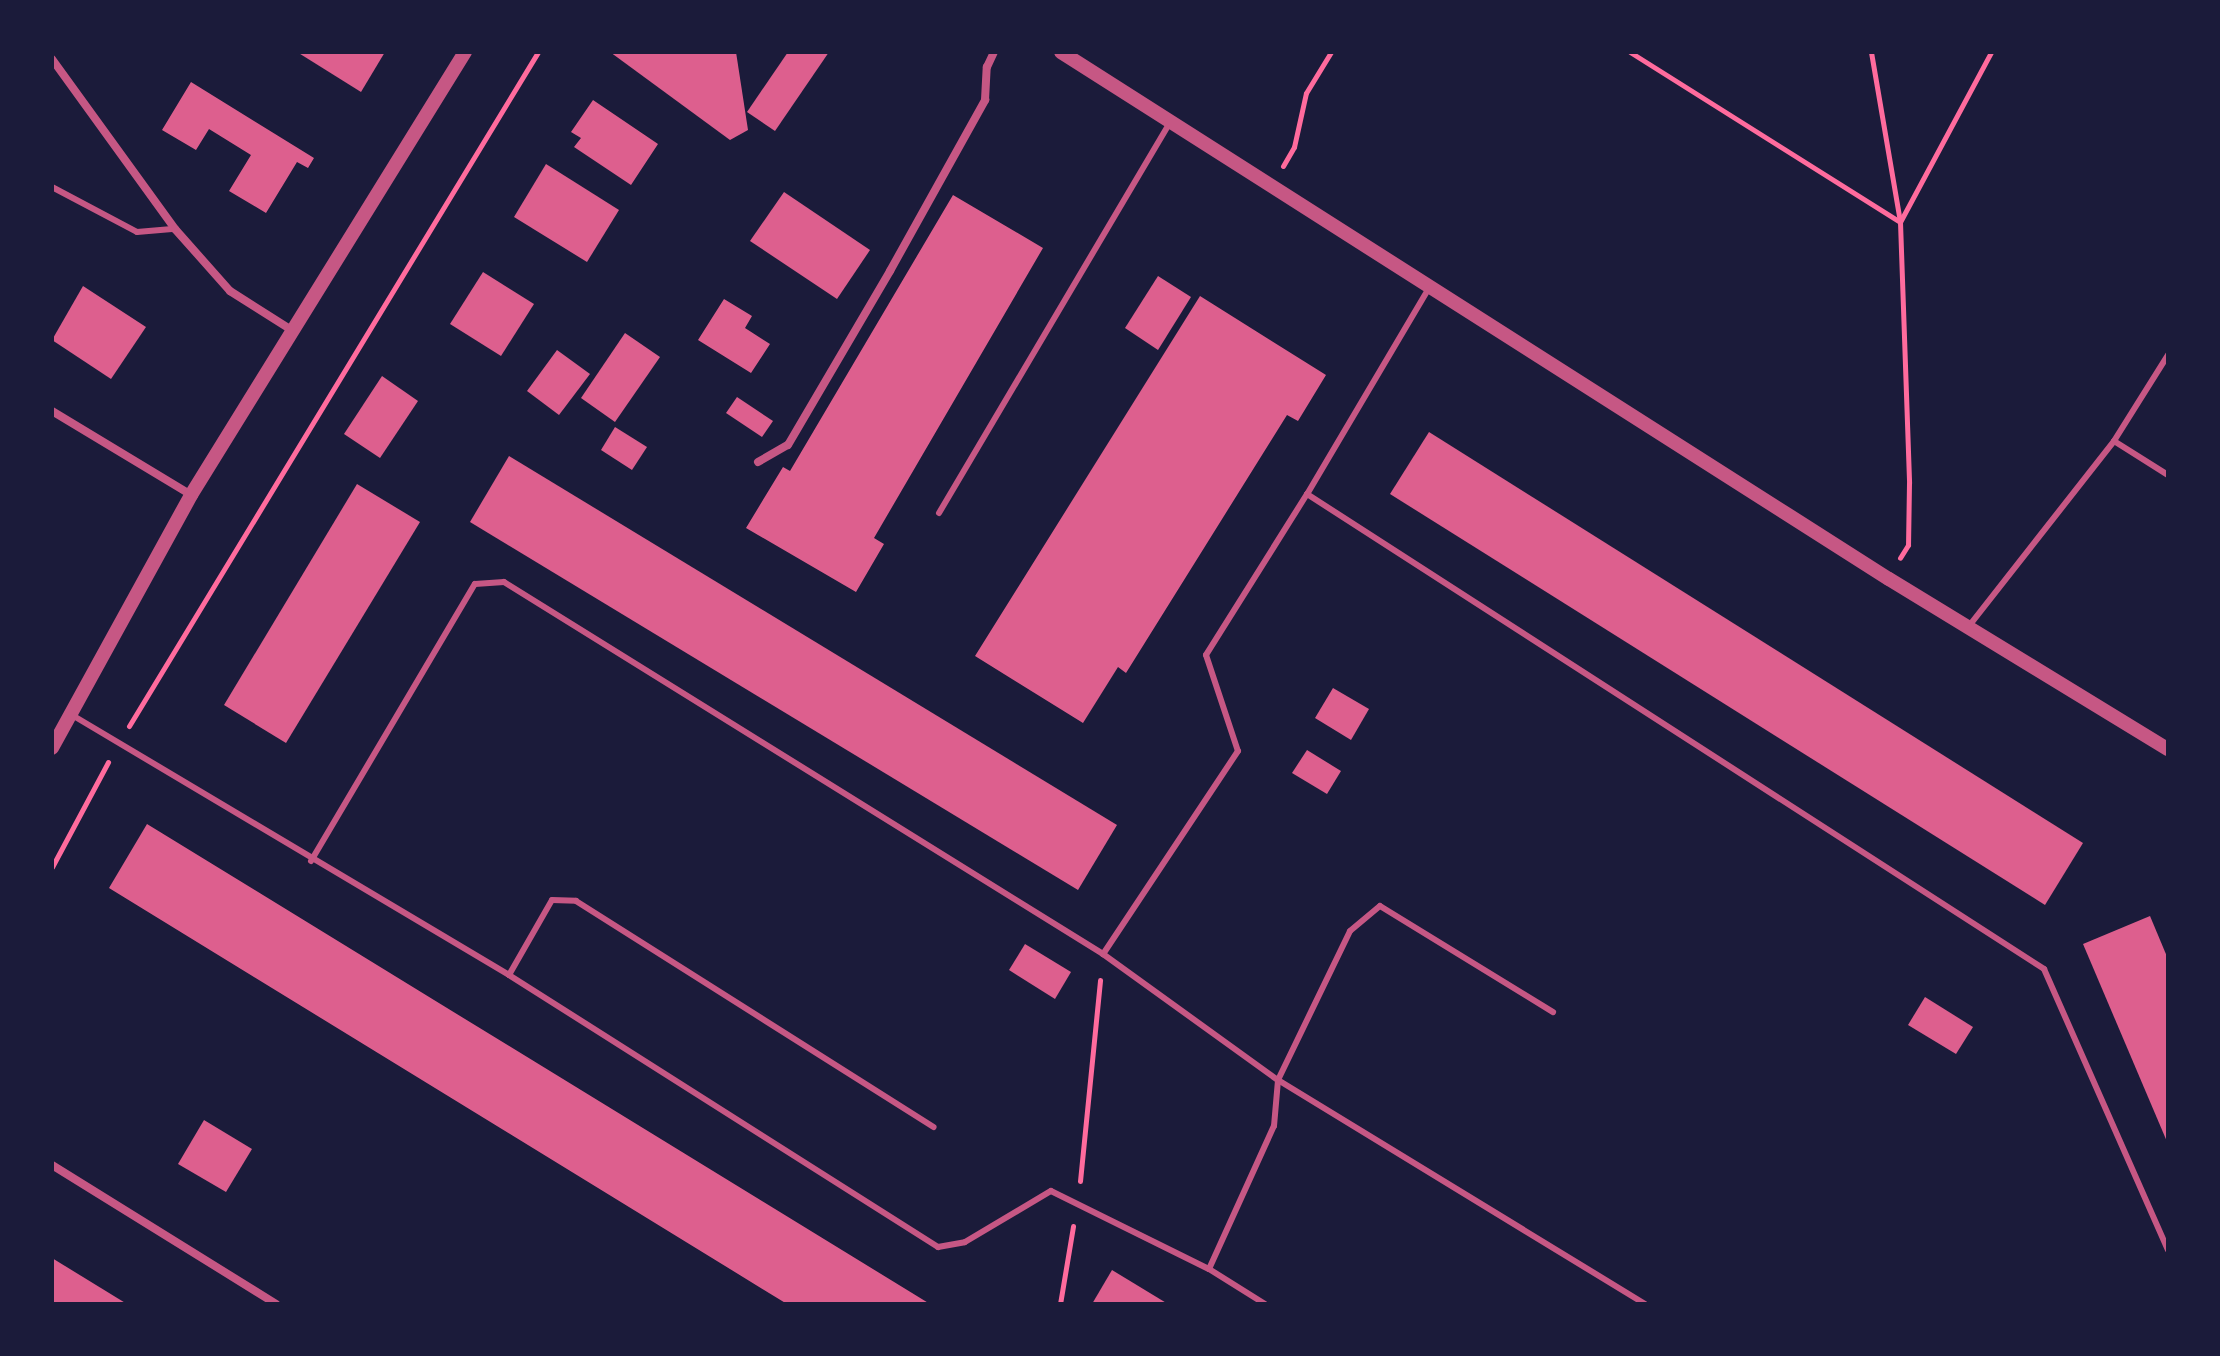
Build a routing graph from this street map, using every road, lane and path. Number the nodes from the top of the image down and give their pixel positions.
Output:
1 (465, 52) edge
2 (538, 52) edge
3 (994, 52) edge
4 (1061, 52) edge
5 (1331, 52) edge
6 (1630, 52) edge
7 (1871, 52) edge
8 (1991, 52) edge
9 (52, 59) edge
10 (1172, 119) junction
11 (52, 187) edge
12 (1269, 187) junction
13 (1900, 222) junction
14 (175, 229) junction
15 (1430, 287) junction
16 (295, 333) junction
17 (2168, 355) edge
18 (52, 411) edge
19 (2114, 441) junction
20 (758, 462) dead end
21 (2168, 475) edge
22 (1307, 494) junction
23 (191, 495) junction
24 (939, 513) dead end
25 (1889, 579) junction
26 (1969, 626) junction
27 (72, 715) junction
28 (119, 741) junction
29 (52, 748) edge
30 (2168, 749) edge
31 (311, 861) junction
32 (52, 867) edge
33 (1103, 954) junction
34 (509, 975) junction
35 (1553, 1012) dead end
36 (1278, 1080) junction
37 (933, 1127) dead end
38 (52, 1165) edge
39 (1078, 1201) junction
40 (2168, 1250) edge
41 (1209, 1269) junction
42 (276, 1304) edge
43 (1060, 1304) edge
44 (1265, 1304) edge
45 (1645, 1304) edge

1 - 16 street
2 - 28 path
3 - 20 street
4 - 10 street
5 - 12 path
6 - 13 path
7 - 13 path
8 - 13 path
9 - 14 street
10 - 12 street
10 - 24 lane
11 - 14 lane
12 - 15 street
13 - 25 path
14 - 16 street
15 - 22 lane
15 - 25 street
16 - 23 street
17 - 19 lane
18 - 23 street
19 - 21 lane
19 - 26 lane
22 - 33 lane
22 - 40 lane
23 - 27 street
25 - 26 street
26 - 30 street
27 - 28 lane
27 - 29 street
28 - 31 lane
28 - 32 path
31 - 33 lane
31 - 34 lane
33 - 36 lane
33 - 39 path
34 - 37 lane
34 - 39 lane
35 - 36 lane
36 - 41 lane
36 - 45 lane
38 - 42 street
39 - 41 lane
39 - 43 path
41 - 44 lane

